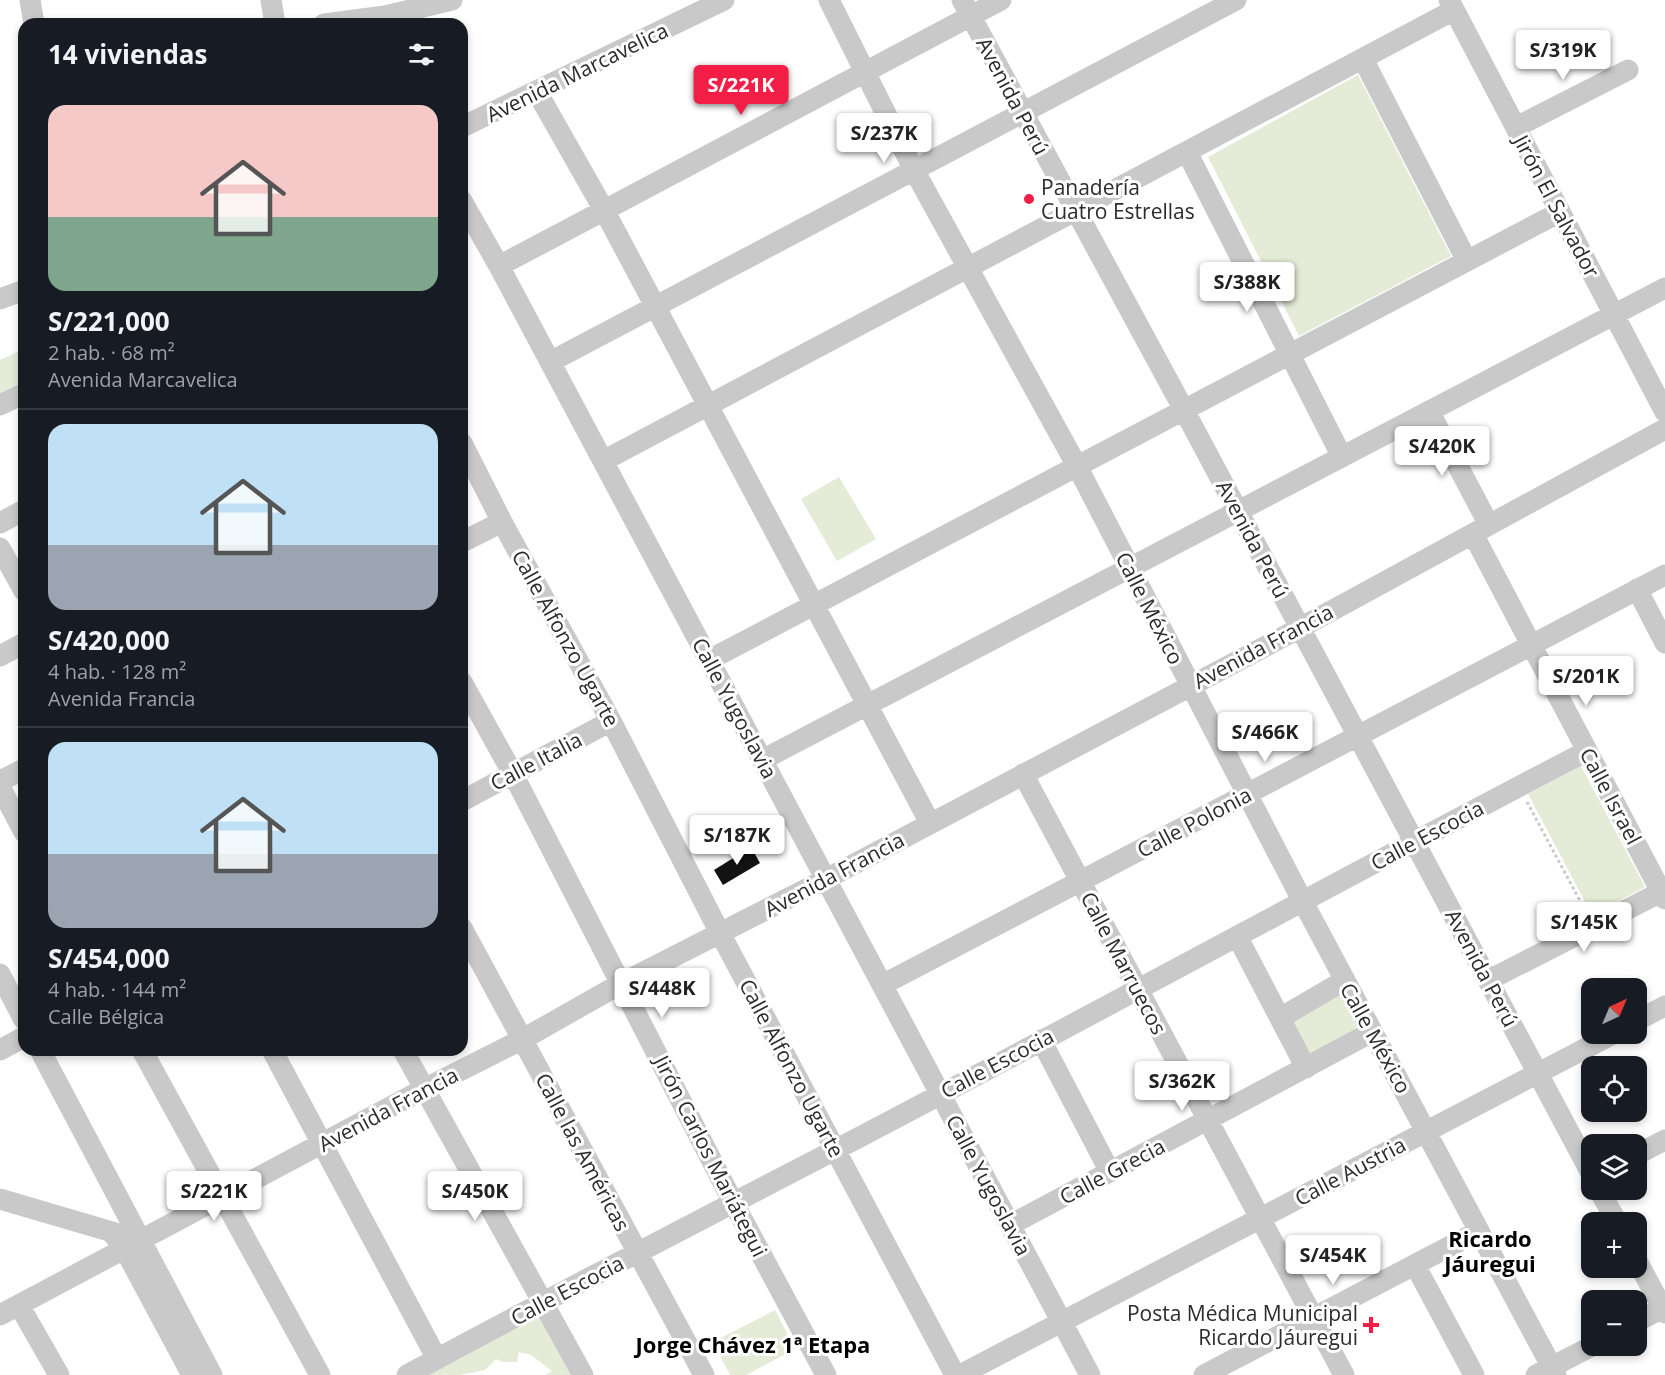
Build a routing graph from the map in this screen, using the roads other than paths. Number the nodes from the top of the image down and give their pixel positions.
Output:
1 (30, 0) edge
2 (271, 0) edge
3 (452, 0) edge
4 (724, 0) edge
5 (829, 0) edge
6 (1001, 0) edge
7 (1236, 0) edge
8 (1452, 5) edge
9 (383, 8) edge
10 (966, 8) edge
11 (33, 18) edge
12 (274, 18) edge
13 (346, 18) edge
14 (1363, 59) junction
15 (1628, 70) dead end
16 (864, 73) junction
17 (537, 92) junction
18 (1022, 113) junction
19 (468, 124) edge
20 (1516, 127) junction
21 (1187, 152) junction
22 (914, 170) junction
23 (604, 210) junction
24 (1075, 211) junction
25 (468, 212) edge
26 (1560, 212) junction
27 (1467, 261) junction
28 (499, 266) junction
29 (967, 268) junction
30 (1665, 288) edge
31 (18, 292) edge
32 (0, 299) edge
33 (655, 306) junction
34 (1614, 315) junction
35 (1290, 354) junction
36 (550, 362) junction
37 (18, 396) edge
38 (0, 405) edge
39 (708, 406) junction
40 (1184, 410) junction
41 (1430, 411) junction
42 (1665, 412) edge
43 (1665, 429) edge
44 (468, 455) edge
45 (1342, 457) junction
46 (603, 461) junction
47 (1077, 466) junction
48 (1238, 511) junction
49 (18, 513) edge
50 (502, 522) junction
51 (0, 523) edge
52 (1481, 529) junction
53 (468, 539) edge
54 (0, 548) edge
55 (1130, 568) junction
56 (1665, 574) edge
57 (18, 580) edge
58 (1637, 589) junction
59 (813, 605) junction
60 (1300, 628) junction
61 (1665, 643) edge
62 (1531, 645) junction
63 (18, 647) edge
64 (0, 656) edge
65 (709, 660) junction
66 (1190, 685) junction
67 (468, 693) edge
68 (867, 705) junction
69 (611, 721) junction
70 (1358, 736) junction
71 (1587, 752) junction
72 (762, 760) junction
73 (18, 772) edge
74 (513, 774) junction
75 (1023, 774) junction
76 (0, 781) edge
77 (0, 787) edge
78 (1247, 794) junction
79 (468, 798) edge
80 (18, 821) edge
81 (930, 823) junction
82 (1414, 841) junction
83 (826, 879) junction
84 (1081, 881) junction
85 (1663, 895) edge
86 (1302, 900) junction
87 (720, 933) junction
88 (1237, 936) junction
89 (468, 939) edge
90 (0, 974) edge
91 (1345, 980) junction
92 (1489, 980) junction
93 (622, 983) junction
94 (882, 986) junction
95 (1138, 989) junction
96 (1665, 1006) edge
97 (18, 1008) edge
98 (1647, 1015) edge
99 (1280, 1017) junction
100 (1372, 1032) junction
101 (523, 1039) junction
102 (1041, 1040) junction
103 (18, 1041) edge
104 (1594, 1044) edge
105 (0, 1050) edge
106 (43, 1056) edge
107 (145, 1056) edge
108 (275, 1056) edge
109 (406, 1056) edge
110 (1306, 1068) junction
111 (1537, 1073) junction
112 (424, 1089) junction
113 (940, 1094) junction
114 (1208, 1120) junction
115 (1427, 1131) junction
116 (1665, 1140) edge
117 (321, 1143) junction
118 (1647, 1149) edge
119 (835, 1150) junction
120 (1581, 1155) edge
121 (1110, 1172) junction
122 (222, 1196) junction
123 (0, 1199) edge
124 (733, 1202) junction
125 (1260, 1218) junction
126 (1010, 1226) junction
127 (1479, 1231) junction
128 (126, 1240) junction
129 (637, 1253) junction
130 (1415, 1265) junction
131 (1646, 1278) edge
132 (542, 1302) junction
133 (19, 1305) junction
134 (1664, 1310) edge
135 (0, 1315) edge
136 (1647, 1317) edge
137 (1314, 1318) junction
138 (1062, 1322) junction
139 (1581, 1352) edge
140 (437, 1359) junction
141 (1548, 1372) edge
142 (1215, 1373) edge
143 (59, 1375) edge
144 (192, 1375) edge
145 (213, 1375) edge
146 (320, 1375) edge
147 (408, 1375) edge
148 (583, 1375) edge
149 (704, 1375) edge
150 (826, 1375) edge
151 (957, 1375) edge
152 (1090, 1375) edge
153 (1344, 1375) edge
154 (1474, 1375) edge

1 - 11 street
2 - 12 street
3 - 9 street
4 - 17 street, Avenida Marcavelica
5 - 16 street, Calle México
6 - 10 street
7 - 18 street
8 - 14 street
8 - 20 street, Jirón El Salvador
9 - 13 street
10 - 16 street
10 - 18 street, Avenida Perú
14 - 21 street
14 - 27 street
15 - 20 street
16 - 22 street, Calle México
16 - 23 street
17 - 19 street, Avenida Marcavelica
17 - 23 street
18 - 22 street
18 - 24 street, Avenida Perú
20 - 26 street, Jirón El Salvador
21 - 24 street
21 - 35 street
22 - 29 street, Calle México
22 - 33 street
23 - 28 street
23 - 33 street
24 - 29 street
24 - 40 street, Avenida Perú
25 - 28 street, Calle Yugoslavia
26 - 27 street
26 - 34 street, Jirón El Salvador
27 - 35 street
28 - 36 street, Calle Yugoslavia
29 - 39 street
29 - 47 street, Calle México
30 - 34 street
31 - 32 street
33 - 36 street
33 - 39 street
34 - 41 street
34 - 42 street, Jirón El Salvador
35 - 40 street
35 - 45 street
36 - 46 street, Calle Yugoslavia
37 - 38 street
39 - 46 street
39 - 59 street
40 - 47 street
40 - 48 street, Avenida Perú
41 - 45 street
41 - 52 street, Calle Israel
43 - 52 street, Avenida Francia
44 - 50 street, Calle Alfonzo Ugarte
45 - 48 street
46 - 65 street, Calle Yugoslavia
47 - 55 street, Calle México
47 - 59 street
48 - 55 street
48 - 60 street, Avenida Perú
49 - 51 street
50 - 53 street
50 - 69 street, Calle Alfonzo Ugarte
52 - 60 street, Avenida Francia
52 - 62 street, Calle Israel
54 - 57 street
55 - 66 street, Calle México
55 - 68 street
56 - 58 street, Calle Polonia
58 - 61 street
58 - 62 street, Calle Polonia
59 - 65 street
59 - 68 street
60 - 66 street, Avenida Francia
60 - 70 street, Avenida Perú
62 - 70 street, Calle Polonia
62 - 71 street, Calle Israel
63 - 64 street
65 - 72 street, Calle Yugoslavia
66 - 75 street, Avenida Francia
66 - 78 street, Calle México
67 - 74 street, Jirón Carlos Mariátegui
68 - 72 street
68 - 81 street
69 - 74 street, Calle Italia
69 - 87 street, Calle Alfonzo Ugarte
70 - 78 street, Calle Polonia
70 - 82 street, Avenida Perú
71 - 82 street, Calle Escocia
71 - 85 street, Calle Israel
72 - 83 street, Calle Yugoslavia
73 - 76 street
74 - 79 street, Calle Italia
74 - 93 street, Jirón Carlos Mariátegui
75 - 81 street, Avenida Francia
75 - 84 street, Calle Marruecos
77 - 80 street
78 - 84 street, Calle Polonia
78 - 86 street, Calle México
81 - 83 street, Avenida Francia
82 - 86 street, Calle Escocia
82 - 92 street, Avenida Perú
83 - 87 street, Avenida Francia
83 - 94 street, Calle Yugoslavia
84 - 94 street, Calle Polonia
84 - 95 street, Calle Marruecos
85 - 92 street
86 - 88 street, Calle Escocia
86 - 91 street, Calle México
87 - 93 street, Avenida Francia
87 - 119 street, Calle Alfonzo Ugarte
88 - 95 street, Calle Escocia
88 - 99 street
89 - 101 street, Calle las Américas
90 - 97 street
91 - 99 street
91 - 100 street, Calle México
92 - 111 street, Avenida Perú
93 - 101 street, Avenida Francia
93 - 124 street, Jirón Carlos Mariátegui
94 - 113 street, Calle Yugoslavia
95 - 102 street, Calle Escocia
95 - 114 street, Calle Marruecos
96 - 98 street
99 - 110 street
100 - 110 street, Calle Grecia
100 - 115 street, Calle México
101 - 112 street, Avenida Francia
101 - 129 street, Calle las Américas
102 - 113 street, Calle Escocia
102 - 121 street
103 - 105 street
104 - 111 street, Calle Austria
106 - 128 street
107 - 122 street
108 - 117 street
109 - 112 street
110 - 114 street, Calle Grecia
111 - 115 street, Calle Austria
111 - 120 street, Avenida Perú
112 - 117 street, Avenida Francia
112 - 132 street
113 - 119 street, Calle Escocia
113 - 126 street, Calle Yugoslavia
114 - 121 street, Calle Grecia
114 - 125 street, Calle Marruecos
115 - 125 street, Calle Austria
115 - 127 street, Calle México
116 - 118 street
117 - 122 street, Avenida Francia
117 - 140 street
119 - 124 street, Calle Escocia
119 - 151 street, Calle Alfonzo Ugarte
121 - 126 street, Calle Grecia
122 - 128 street, Avenida Francia
122 - 146 street
123 - 128 street
124 - 129 street, Calle Escocia
124 - 150 street, Jirón Carlos Mariátegui
125 - 137 street, Calle Marruecos
125 - 138 street, Calle Austria
126 - 138 street, Calle Yugoslavia
127 - 130 street
127 - 141 street, Calle México
128 - 133 street, Avenida Francia
128 - 144 street
128 - 145 street
129 - 132 street, Calle Escocia
129 - 149 street, Calle las Américas
130 - 137 street
130 - 154 street
131 - 134 street
132 - 140 street, Calle Escocia
132 - 148 street
133 - 135 street, Avenida Francia
133 - 143 street
134 - 136 street
137 - 142 street
137 - 153 street, Calle Marruecos
138 - 151 street, Calle Austria
138 - 152 street, Calle Yugoslavia
139 - 141 street
140 - 147 street, Calle Escocia

